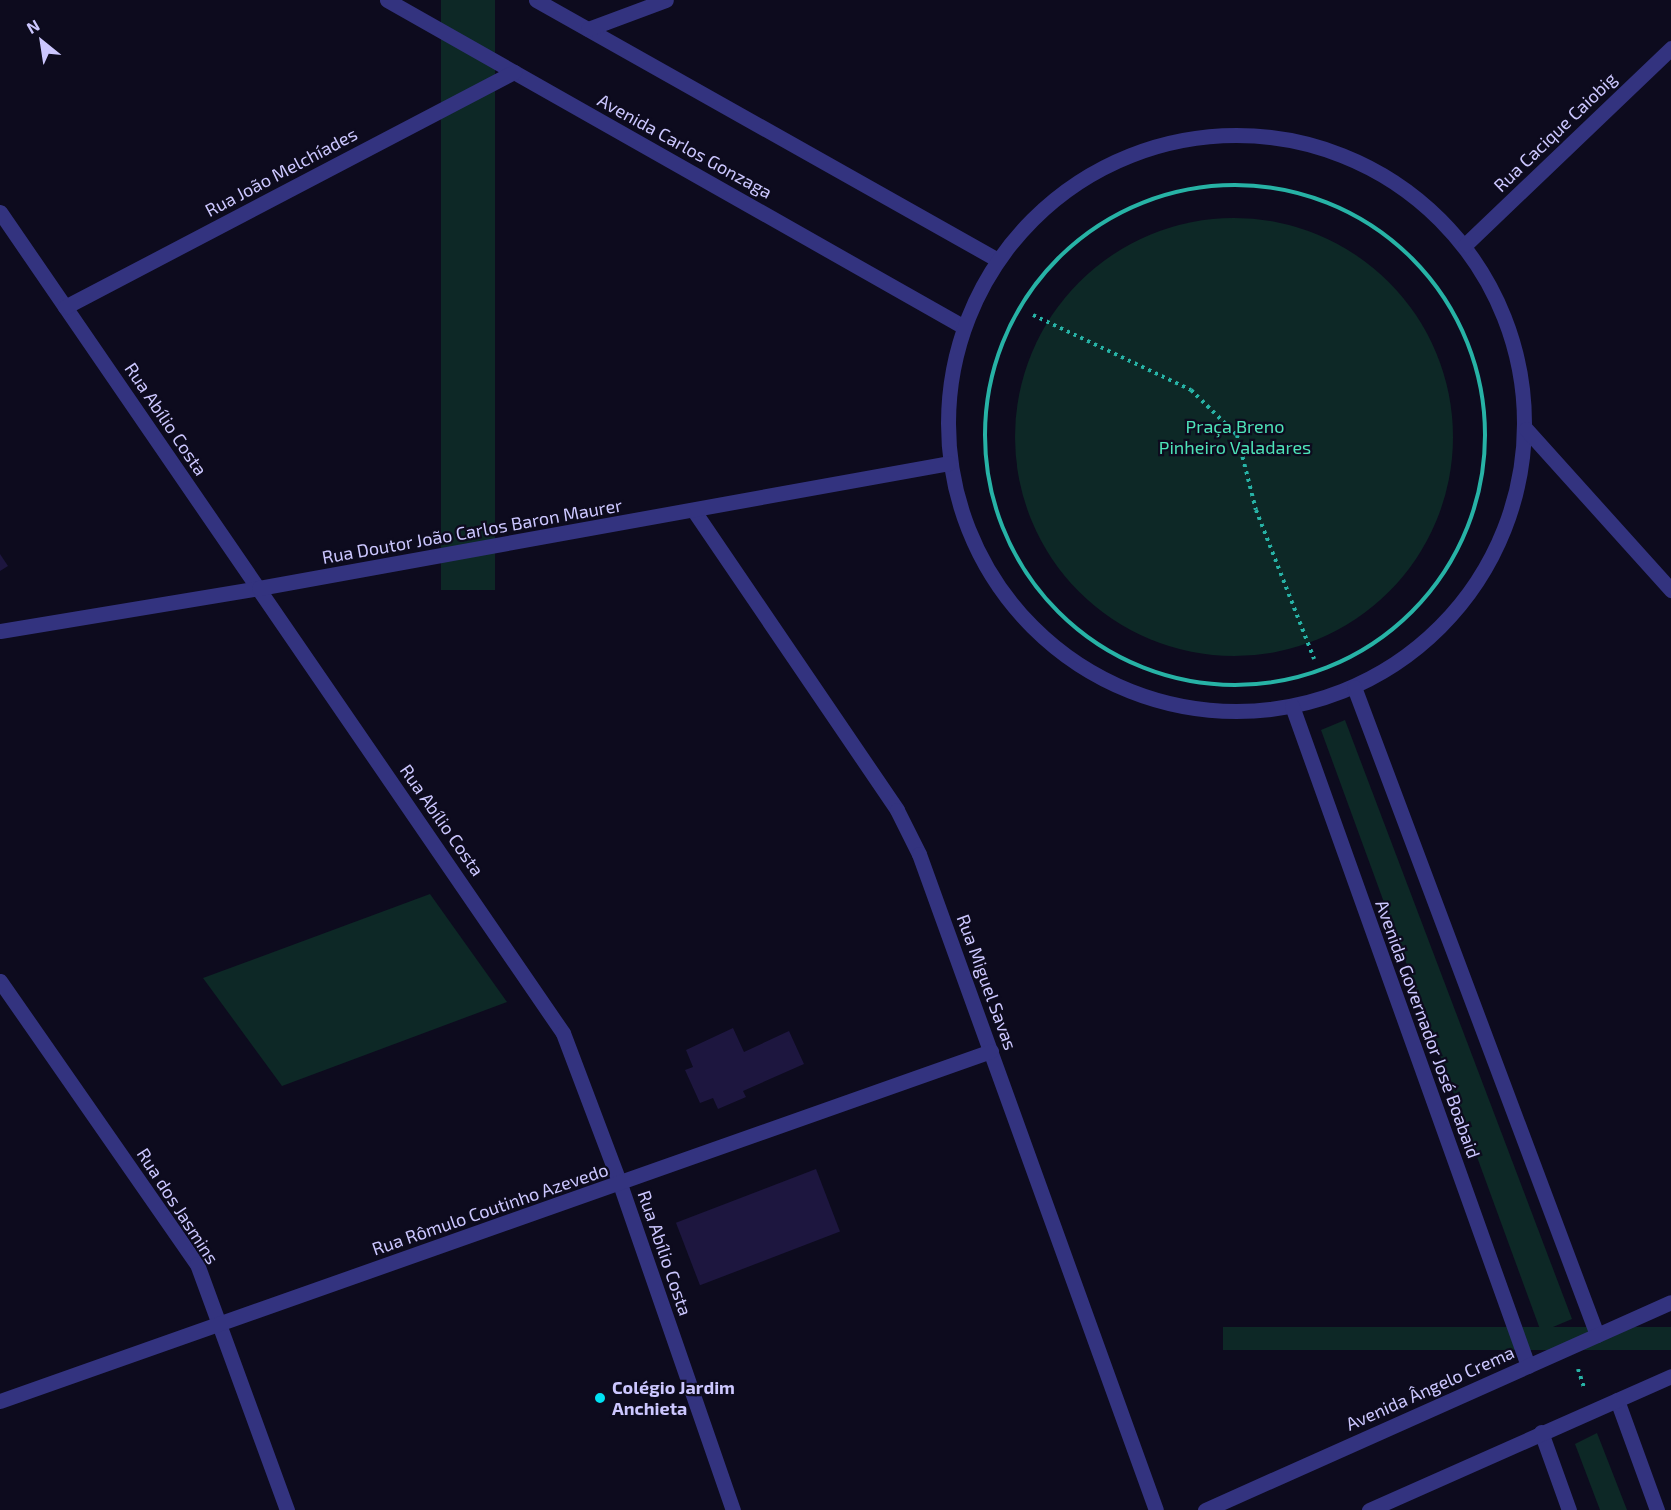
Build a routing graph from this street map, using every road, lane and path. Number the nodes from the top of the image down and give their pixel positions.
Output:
1 (387, 0) edge
2 (536, 0) edge
3 (666, 0) edge
4 (588, 29) junction
5 (1671, 48) edge
6 (514, 72) junction
7 (0, 212) edge
8 (1466, 244) junction
9 (998, 260) junction
10 (65, 307) junction
11 (1033, 315) dead end
12 (964, 327) junction
13 (1526, 429) junction
14 (949, 463) junction
15 (694, 511) junction
16 (259, 588) junction
17 (1671, 590) edge
18 (0, 631) edge
19 (1314, 659) dead end
20 (1317, 671) joint
21 (1354, 687) junction
22 (1292, 706) junction
23 (0, 981) edge
24 (991, 1051) junction
25 (620, 1184) junction
26 (1671, 1302) edge
27 (219, 1324) junction
28 (1597, 1335) junction
29 (1570, 1347) junction
30 (1528, 1366) junction
31 (1671, 1376) edge
32 (1617, 1400) junction
33 (0, 1401) edge
34 (1593, 1410) junction
35 (1541, 1432) junction
36 (1214, 1508) edge
37 (287, 1510) edge
38 (734, 1510) edge
39 (1156, 1510) edge
40 (1369, 1510) edge
41 (1569, 1510) edge
42 (1657, 1510) edge

1 - 6 street, Avenida Carlos Gonzaga
2 - 4 street
3 - 4 street
4 - 9 street
5 - 8 street, Rua Cacique Caiobig
6 - 10 street, Rua João Melchíades
6 - 12 street, Avenida Carlos Gonzaga
7 - 10 street, Rua Abílio Costa
8 - 9 street
8 - 13 street
9 - 12 street
10 - 16 street, Rua Abílio Costa
11 - 19 path
12 - 14 street
13 - 17 street
13 - 21 street
14 - 15 street, Rua Doutor João Carlos Baron Maurer
14 - 22 street
15 - 16 street, Rua Doutor João Carlos Baron Maurer
15 - 24 street, Rua Miguel Savas
16 - 18 street, Rua Doutor João Carlos Baron Maurer
16 - 25 street, Rua Abílio Costa
20 - 20 path
21 - 22 street
21 - 28 street
22 - 30 street, Avenida Governador José Boabaid
23 - 27 street, Rua dos Jasmins
24 - 25 street, Rua Rômulo Coutinho Azevedo
24 - 39 street, Rua Miguel Savas
25 - 27 street, Rua Rômulo Coutinho Azevedo
25 - 38 street, Rua Abílio Costa
26 - 28 street, Avenida Ângelo Crema
27 - 33 street, Rua Rômulo Coutinho Azevedo
27 - 37 street, Rua dos Jasmins
28 - 29 street, Avenida Ângelo Crema
29 - 30 street, Avenida Ângelo Crema
29 - 34 path
30 - 36 street, Avenida Ângelo Crema
31 - 32 street
32 - 34 street
32 - 42 street
34 - 35 street
35 - 40 street
35 - 41 street

